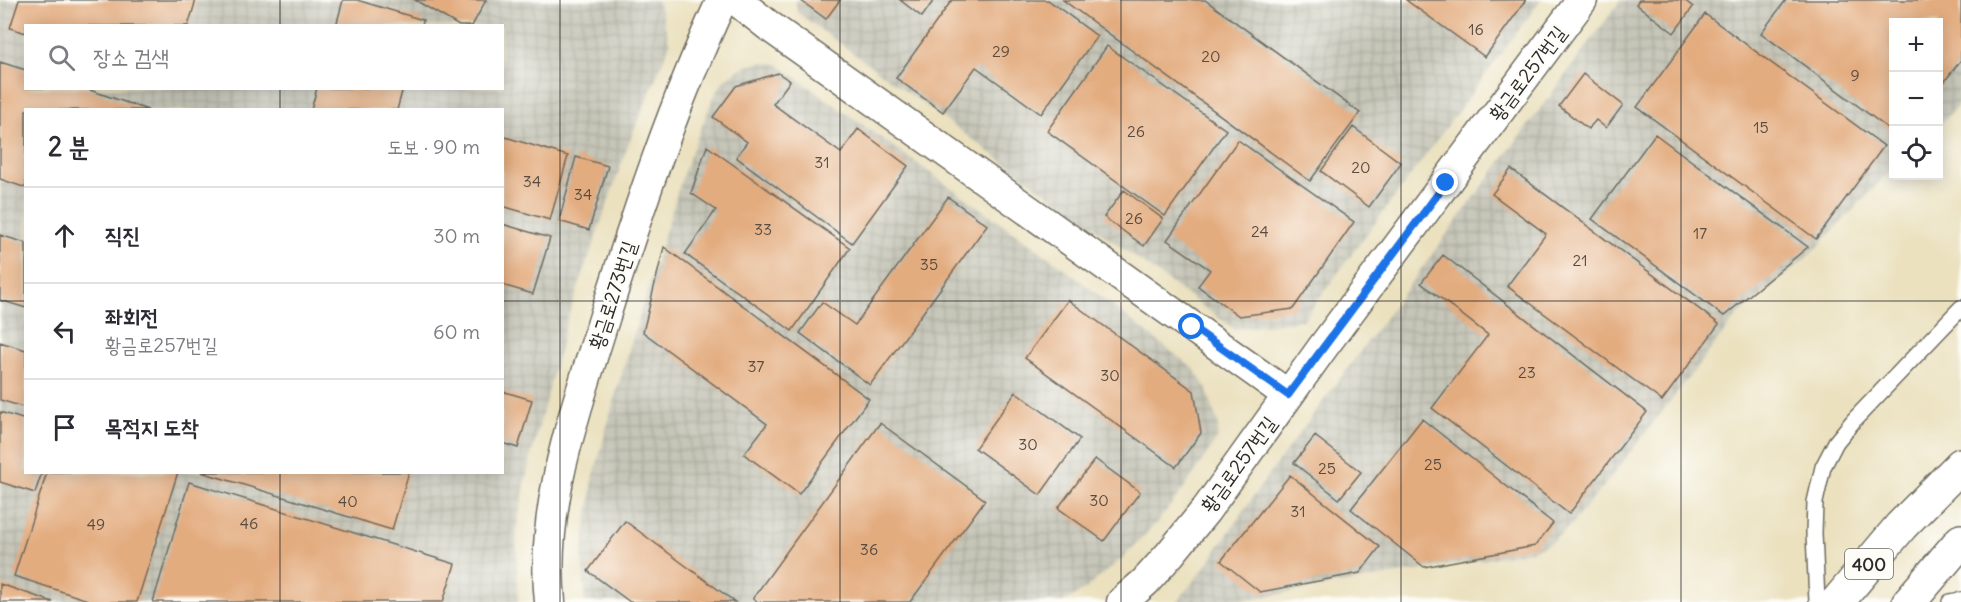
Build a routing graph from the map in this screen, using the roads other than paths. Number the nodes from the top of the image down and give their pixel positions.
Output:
1 (722, 0) edge
2 (736, 0) edge
3 (1582, 0) edge
4 (1961, 308) edge
5 (1288, 395) junction
6 (1961, 465) edge
7 (1961, 541) edge
8 (1961, 600) edge
9 (550, 602) edge
10 (1122, 602) edge
11 (1817, 602) edge
12 (1837, 602) edge
13 (1909, 602) edge
14 (1950, 602) edge

1 - 9 street, 황금로273번길
2 - 5 street
3 - 5 street, 황금로257번길
4 - 11 lane
5 - 10 street, 황금로257번길
6 - 12 highway, 400
7 - 13 highway, 400
8 - 14 lane

